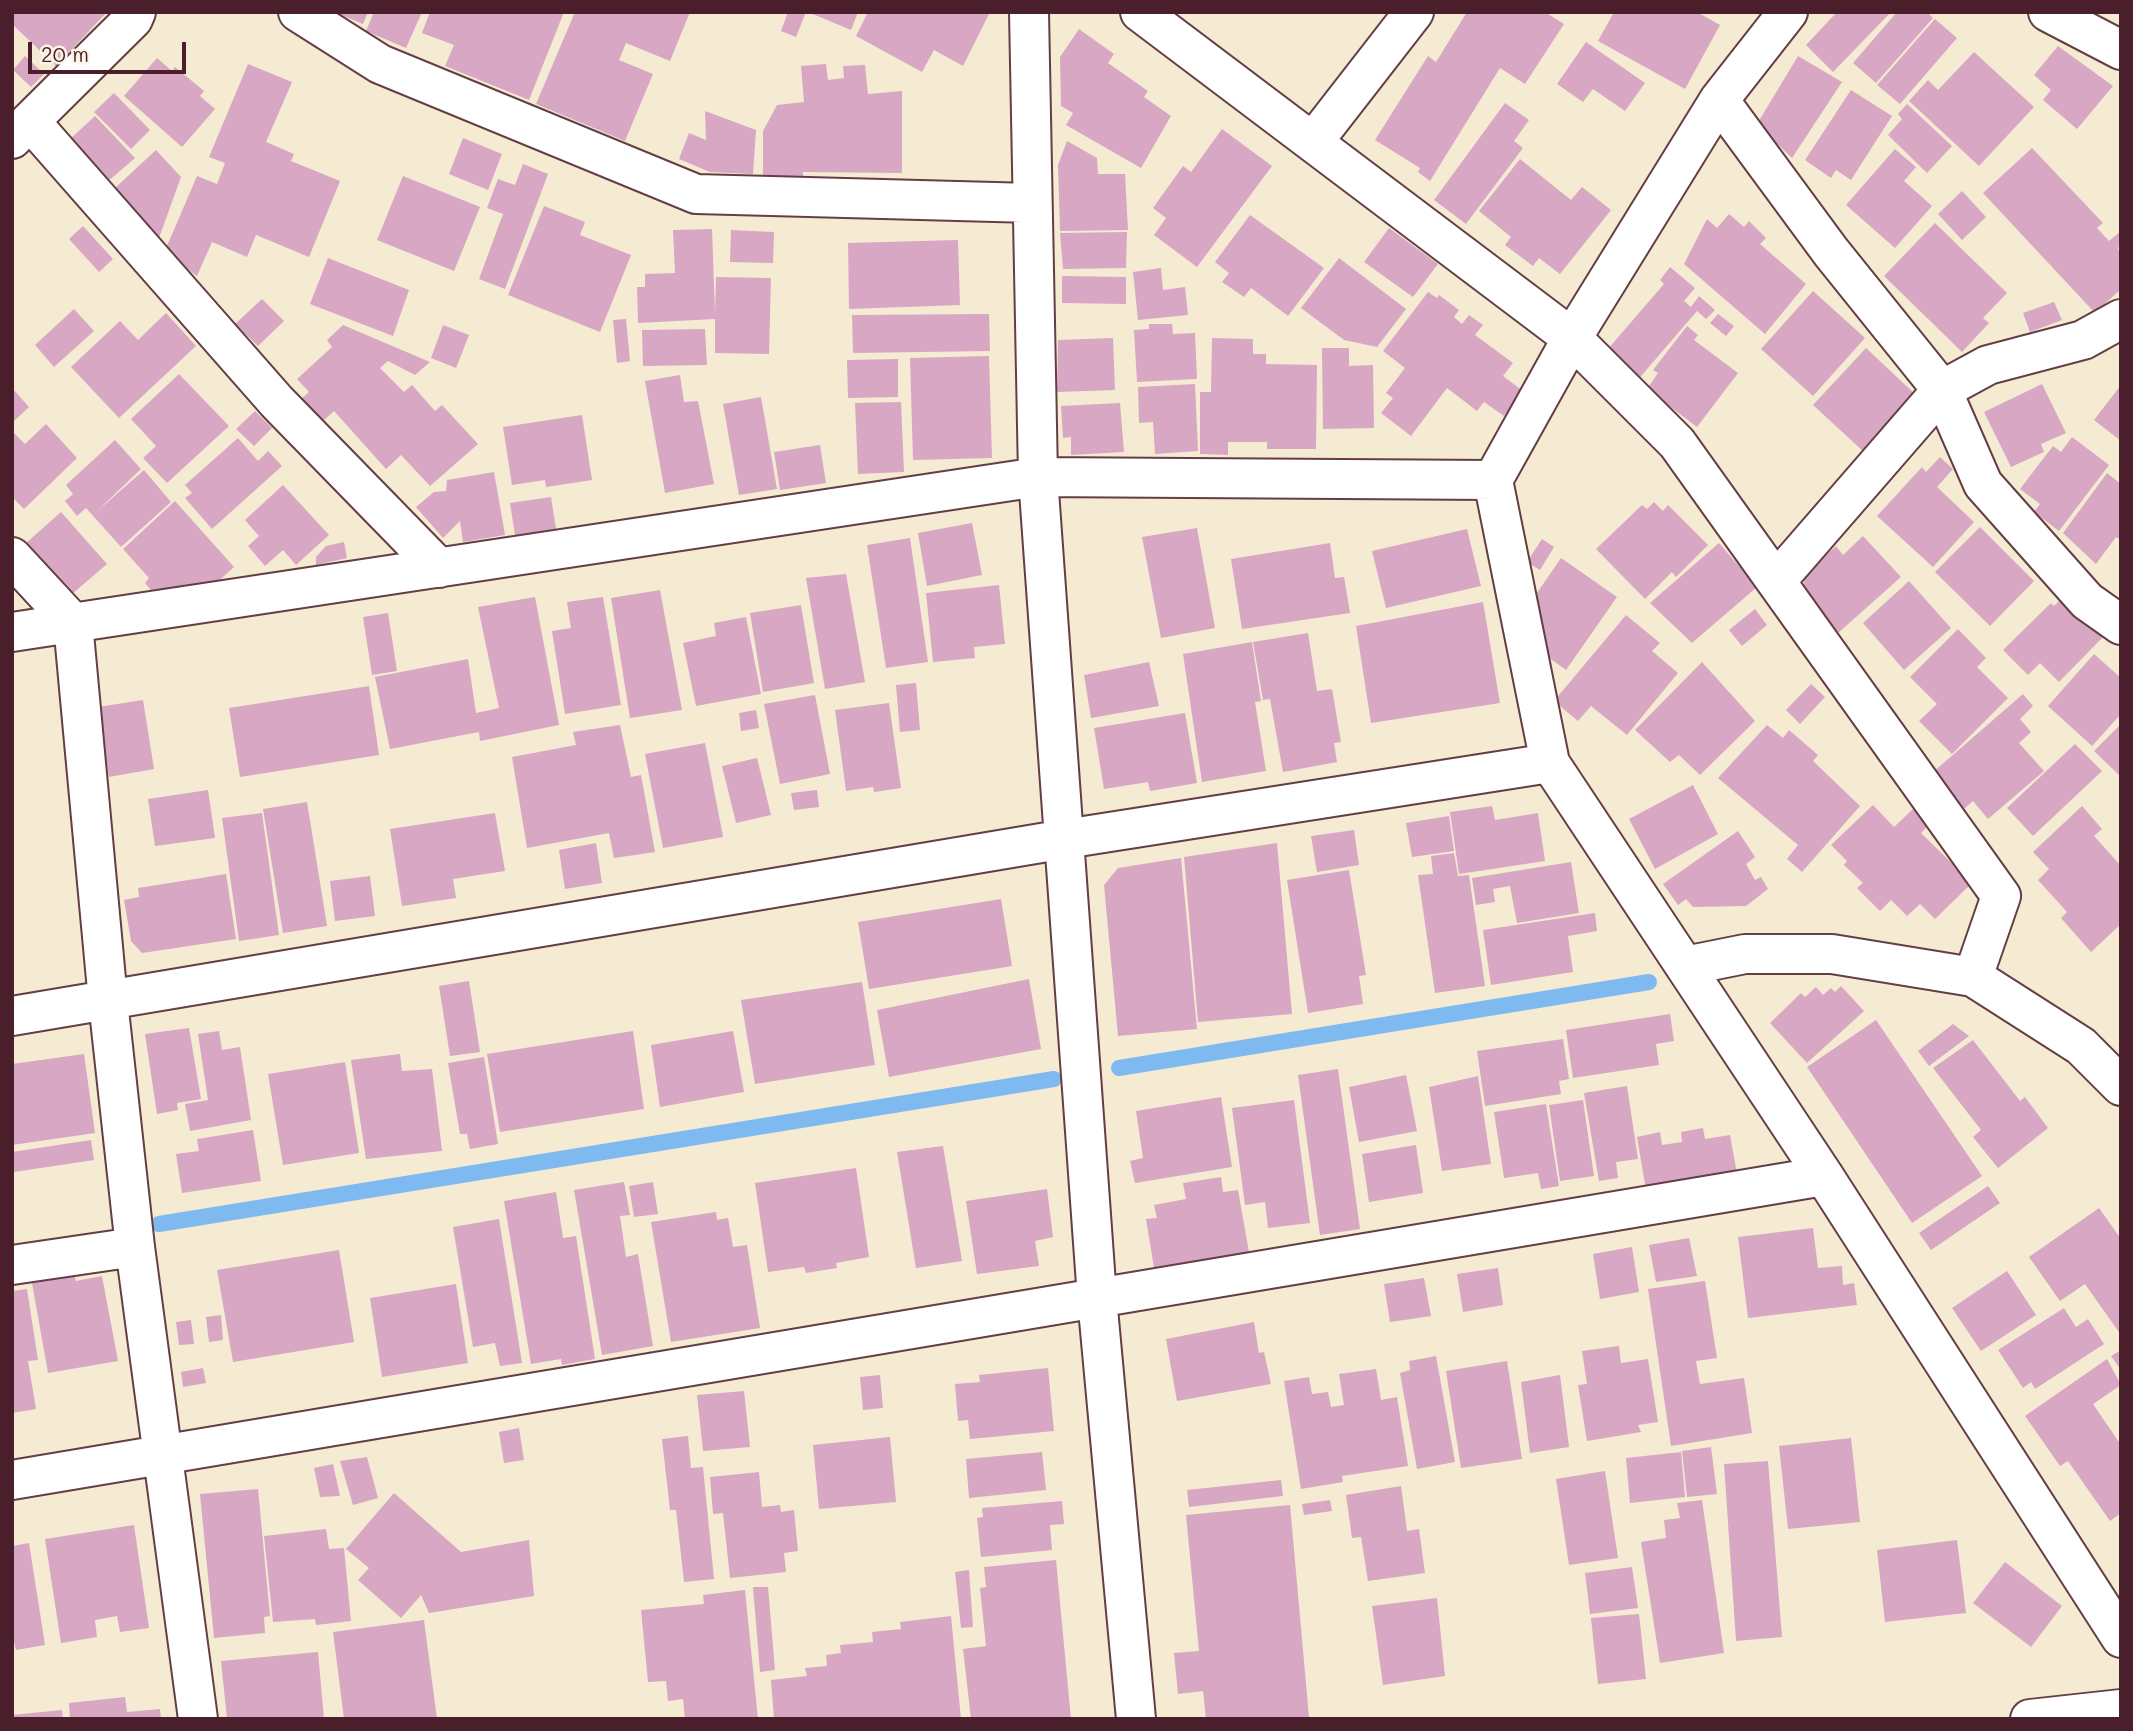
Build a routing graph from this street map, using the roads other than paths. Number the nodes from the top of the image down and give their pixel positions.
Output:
1 (136, 12) edge
2 (298, 12) edge
3 (1029, 12) edge
4 (1140, 12) edge
5 (1414, 12) edge
6 (1788, 12) edge
7 (2048, 12) edge
8 (2121, 50) edge
9 (1720, 100) junction
10 (21, 130) edge
11 (1313, 142) junction
12 (1032, 203) junction
13 (2121, 319) edge
14 (1572, 338) junction
15 (1942, 390) junction
16 (1038, 477) junction
17 (1493, 480) junction
18 (12, 557) edge
19 (439, 568) junction
20 (1777, 580) junction
21 (73, 623) junction
22 (2121, 625) edge
23 (12, 632) edge
24 (1550, 763) junction
25 (1065, 839) junction
26 (1685, 966) junction
27 (1973, 976) junction
28 (108, 1001) junction
29 (12, 1016) edge
30 (2121, 1086) edge
31 (1824, 1176) junction
32 (135, 1247) junction
33 (12, 1265) edge
34 (1097, 1298) junction
35 (163, 1456) junction
36 (12, 1480) edge
37 (2121, 1638) edge
38 (2121, 1710) edge
39 (198, 1719) edge
40 (1136, 1719) edge
41 (2030, 1719) edge

1 - 10 street
2 - 12 street
3 - 12 street
4 - 11 street
5 - 11 street
6 - 9 street
7 - 8 street
9 - 14 street
9 - 15 street
10 - 19 street
11 - 14 street
12 - 16 street
13 - 15 street
14 - 17 street
14 - 20 street
15 - 20 street
15 - 22 street
16 - 17 street
16 - 19 street
16 - 25 street
17 - 24 street
18 - 21 street
19 - 21 street
20 - 27 street
21 - 23 street
21 - 28 street
24 - 25 street
24 - 26 street
25 - 28 street
25 - 34 street
26 - 27 street
26 - 31 street
27 - 30 street
28 - 29 street
28 - 32 street
31 - 34 street
31 - 37 street
32 - 33 street
32 - 35 street
34 - 35 street
34 - 40 street
35 - 36 street
35 - 39 street
38 - 41 street

